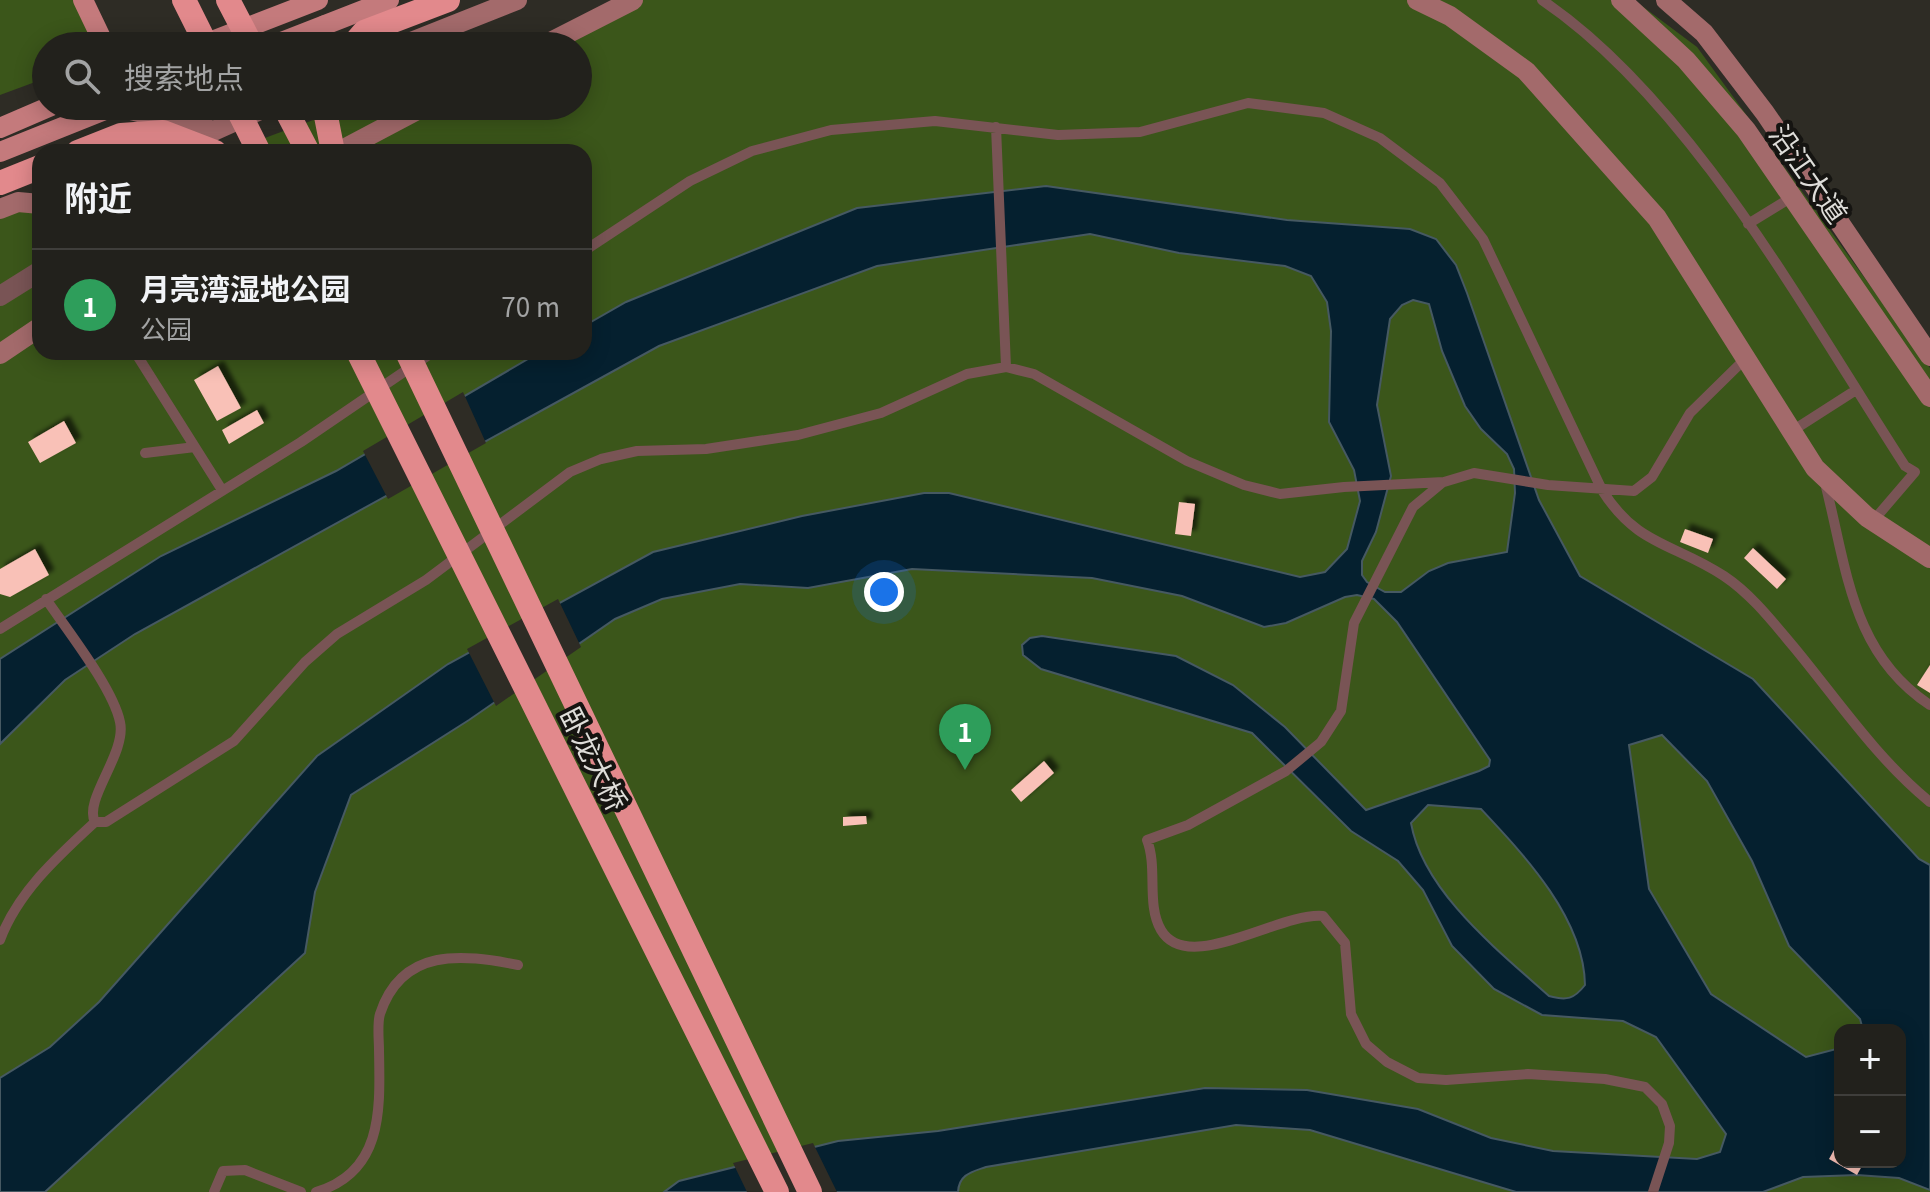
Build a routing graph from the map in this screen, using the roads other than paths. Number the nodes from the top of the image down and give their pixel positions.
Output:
1 (83, 0) edge
2 (184, 0) edge
3 (228, 0) edge
4 (389, 0) edge
5 (448, 0) edge
6 (517, 0) edge
7 (1417, 0) edge
8 (1542, 0) edge
9 (1621, 0) edge
10 (1666, 0) edge
11 (313, 1) edge
12 (625, 2) edge
13 (325, 25) junction
14 (98, 32) edge
15 (200, 32) edge
16 (234, 32) edge
17 (245, 32) edge
18 (307, 32) edge
19 (324, 32) edge
20 (364, 32) edge
21 (436, 32) edge
22 (569, 32) edge
23 (32, 114) edge
24 (80, 120) edge
25 (155, 120) edge
26 (243, 120) edge
27 (247, 120) edge
28 (291, 120) edge
29 (327, 120) edge
30 (398, 120) edge
31 (996, 127) junction
32 (0, 128) edge
33 (215, 141) edge
34 (98, 144) edge
35 (255, 144) edge
36 (304, 144) edge
37 (333, 144) edge
38 (351, 144) edge
39 (0, 152) edge
40 (32, 170) edge
41 (0, 183) edge
42 (1792, 197) junction
43 (32, 198) edge
44 (32, 205) edge
45 (9, 206) edge
46 (1748, 224) junction
47 (592, 246) edge
48 (32, 276) edge
49 (0, 296) edge
50 (32, 332) edge
51 (0, 354) edge
52 (1930, 356) edge
53 (1746, 358) junction
54 (140, 360) edge
55 (362, 360) edge
56 (411, 360) edge
57 (421, 360) edge
58 (1006, 367) junction
59 (1856, 390) junction
60 (1930, 397) edge
61 (1792, 431) junction
62 (195, 447) junction
63 (145, 453) dead end
64 (1823, 477) junction
65 (1444, 482) junction
66 (222, 490) junction
67 (1602, 490) junction
68 (1873, 521) junction
69 (1930, 558) edge
70 (46, 599) junction
71 (0, 629) edge
72 (1930, 705) edge
73 (1930, 802) edge
74 (95, 822) junction
75 (0, 940) edge
76 (518, 965) dead end
77 (214, 1192) edge
78 (301, 1192) edge
79 (316, 1192) edge
80 (777, 1192) edge
81 (810, 1192) edge
82 (1653, 1192) edge

1 - 14 main road
2 - 15 highway, bridge
3 - 17 highway, bridge
4 - 13 main road
5 - 20 highway
6 - 21 street
7 - 53 street
8 - 46 lane
9 - 42 street, 沿江大道
10 - 52 street, 沿江大道
11 - 16 main road
12 - 22 street
13 - 18 main road
13 - 19 street
23 - 32 main road
24 - 39 main road
25 - 33 street
26 - 35 highway, bridge
27 - 33 street
28 - 36 highway
29 - 37 highway
30 - 38 street
31 - 47 lane
31 - 58 lane
31 - 67 lane
33 - 34 highway, bridge
40 - 41 highway
42 - 46 lane
42 - 60 street, 沿江大道
43 - 45 street
44 - 45 street
46 - 59 lane
48 - 49 street
50 - 51 street
53 - 61 street
53 - 67 lane
54 - 62 lane
55 - 80 highway, 卧龙大桥, bridge
56 - 81 highway, 卧龙大桥, bridge
57 - 66 lane
58 - 65 lane
58 - 74 lane
59 - 61 lane
59 - 68 lane
61 - 64 street
62 - 63 lane
62 - 66 lane
64 - 68 street
64 - 72 lane
65 - 67 lane
65 - 82 lane
66 - 70 lane
67 - 73 lane
68 - 69 street
70 - 71 lane
70 - 74 lane
74 - 75 lane
76 - 79 lane
77 - 78 lane

